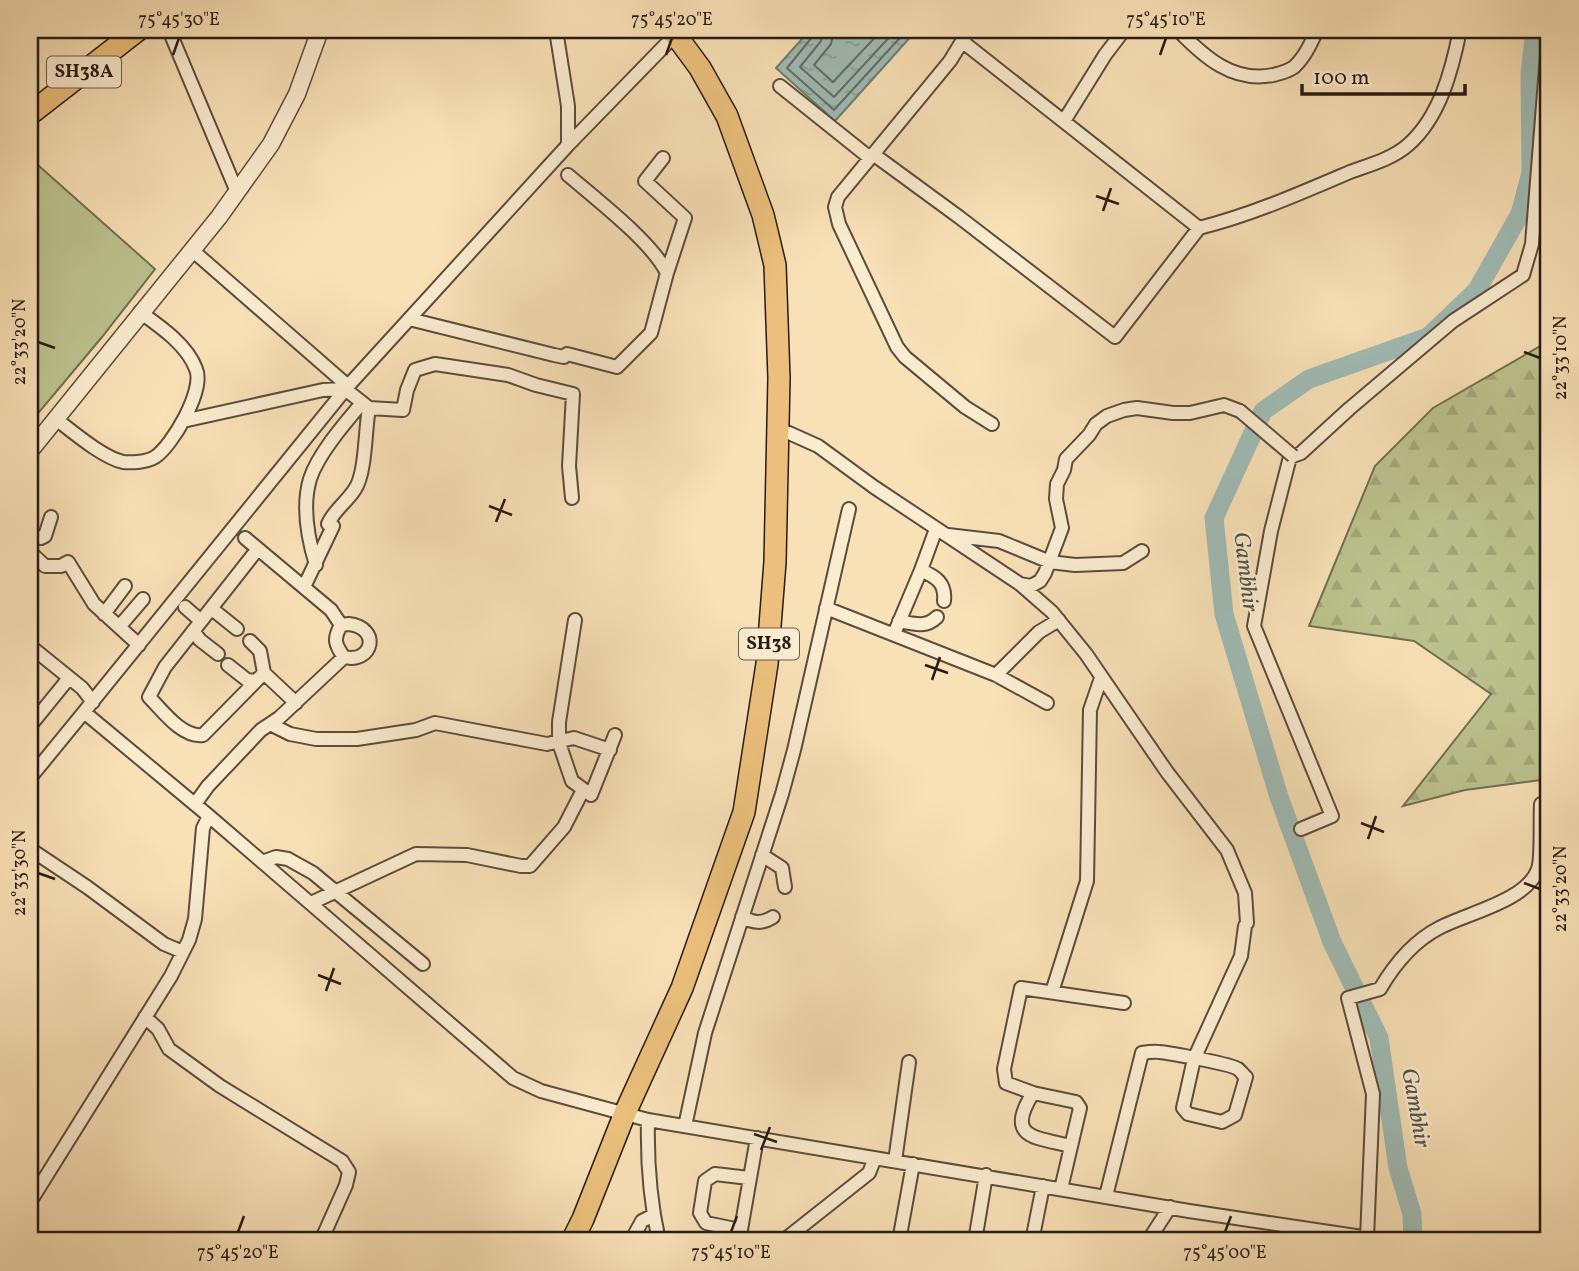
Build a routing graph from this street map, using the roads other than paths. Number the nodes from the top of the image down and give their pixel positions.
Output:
1 (138, 30) edge
2 (169, 30) edge
3 (320, 30) edge
4 (556, 30) edge
5 (969, 30) edge
6 (1124, 30) edge
7 (1178, 30) edge
8 (1317, 30) edge
9 (1460, 30) edge
10 (1549, 30) edge
11 (676, 31) edge
12 (963, 42) junction
13 (780, 86) dead end
14 (30, 114) edge
15 (1064, 121) junction
16 (568, 145) junction
17 (871, 156) junction
18 (663, 158) dead end
19 (568, 175) dead end
20 (237, 192) junction
21 (1199, 228) junction
22 (192, 250) junction
23 (667, 273) junction
24 (141, 312) junction
25 (409, 319) junction
26 (347, 387) junction
27 (366, 405) junction
28 (56, 419) junction
29 (183, 421) junction
30 (992, 424) dead end
31 (777, 432) junction
32 (30, 451) edge
33 (1293, 456) dead end
34 (572, 498) dead end
35 (849, 509) dead end
36 (51, 517) dead end
37 (940, 532) junction
38 (30, 535) edge
39 (245, 538) dead end
40 (1142, 551) dead end
41 (30, 552) edge
42 (253, 555) dead end
43 (1050, 562) junction
44 (316, 565) junction
45 (921, 570) junction
46 (1020, 584) junction
47 (125, 586) dead end
48 (304, 587) junction
49 (143, 599) dead end
50 (944, 601) dead end
51 (185, 607) dead end
52 (826, 608) junction
53 (212, 609) junction
54 (104, 614) junction
55 (937, 617) dead end
56 (575, 620) dead end
57 (1059, 620) junction
58 (341, 625) junction
59 (197, 626) junction
60 (120, 627) junction
61 (897, 628) junction
62 (237, 629) dead end
63 (250, 641) dead end
64 (139, 645) junction
65 (30, 646) edge
66 (218, 654) dead end
67 (344, 657) junction
68 (228, 664) dead end
69 (996, 675) junction
70 (260, 677) junction
71 (69, 678) junction
72 (1101, 678) junction
73 (93, 702) junction
74 (1047, 703) dead end
75 (296, 704) junction
76 (84, 712) junction
77 (270, 724) junction
78 (30, 726) edge
79 (615, 735) dead end
80 (559, 743) junction
81 (610, 750) junction
82 (30, 778) edge
83 (583, 790) junction
84 (195, 804) junction
85 (1541, 804) dead end
86 (209, 816) junction
87 (1301, 829) dead end
88 (30, 849) edge
89 (762, 855) junction
90 (262, 862) junction
91 (785, 887) dead end
92 (336, 892) junction
93 (311, 903) junction
94 (742, 917) junction
95 (773, 918) dead end
96 (183, 953) junction
97 (423, 964) dead end
98 (1052, 992) junction
99 (1124, 1003) dead end
100 (145, 1017) junction
101 (1194, 1059) junction
102 (909, 1062) dead end
103 (1033, 1093) junction
104 (625, 1113) junction
105 (648, 1120) junction
106 (685, 1126) junction
107 (757, 1138) junction
108 (1071, 1146) junction
109 (875, 1158) junction
110 (895, 1161) junction
111 (913, 1164) junction
112 (986, 1175) junction
113 (749, 1178) junction
114 (1043, 1186) junction
115 (1061, 1189) junction
116 (1106, 1196) junction
117 (30, 1202) edge
118 (1170, 1207) junction
119 (654, 1215) junction
120 (739, 1236) edge
121 (1367, 1238) junction
122 (321, 1241) edge
123 (572, 1241) edge
124 (631, 1241) edge
125 (659, 1241) edge
126 (783, 1241) edge
127 (899, 1241) edge
128 (975, 1241) edge
129 (1032, 1241) edge
130 (1147, 1241) edge
131 (1389, 1241) edge

1 - 14 main road, SH38A
2 - 20 street
3 - 20 street
4 - 16 street
5 - 12 street
6 - 15 street
7 - 8 street
9 - 21 street
10 - 87 street
11 - 16 street
11 - 31 main road, SH38
12 - 15 street
12 - 17 street
13 - 17 street
15 - 21 street
16 - 25 street
17 - 21 street
17 - 30 street
18 - 23 street
19 - 23 street
20 - 22 street
22 - 24 street
22 - 26 street
23 - 25 street
24 - 28 street
24 - 29 street
25 - 26 street
26 - 27 street
26 - 29 street
26 - 64 street
27 - 34 street
27 - 44 street
27 - 44 street
28 - 29 street
28 - 32 street
31 - 37 street
31 - 104 main road, SH38
33 - 43 street, bridge
35 - 52 street
36 - 38 street
37 - 43 street
37 - 45 street
37 - 46 street
39 - 48 street
40 - 43 street
41 - 54 street
42 - 53 street
43 - 46 street
44 - 48 street
45 - 50 street
45 - 61 street
46 - 57 street
47 - 54 street
48 - 58 street
49 - 60 street
51 - 59 street
52 - 61 street
52 - 89 street
53 - 59 street
53 - 62 street
54 - 60 street
55 - 61 street
56 - 80 street
57 - 69 street
57 - 72 street
58 - 67 street
58 - 67 street
59 - 66 street
59 - 70 street
60 - 64 street
61 - 69 street
63 - 70 street
64 - 73 street
65 - 71 street
67 - 75 street
68 - 70 street
69 - 74 street
70 - 75 street
71 - 73 street
71 - 78 street
72 - 98 street
72 - 101 street
73 - 76 street
75 - 77 street
76 - 82 street
76 - 84 street
77 - 80 street
77 - 84 street
79 - 81 street
80 - 81 street
80 - 83 street
81 - 83 street
83 - 92 street
84 - 86 street
85 - 121 street
86 - 90 street
86 - 96 street
88 - 96 street
89 - 91 street
89 - 94 street
90 - 92 street
90 - 93 street
92 - 93 street
92 - 97 street
93 - 104 street
94 - 95 street
94 - 106 street
96 - 100 street
98 - 99 street
98 - 103 street
100 - 117 street
100 - 122 street
101 - 101 street
101 - 116 street
102 - 110 street
103 - 108 street
103 - 108 street
104 - 105 street
104 - 123 main road, SH38
105 - 106 street
105 - 119 street
106 - 107 street
107 - 109 street
107 - 113 street
108 - 115 street
109 - 110 street
109 - 126 street
110 - 111 street
111 - 112 street
111 - 127 street
112 - 114 street
112 - 128 street
113 - 120 street
113 - 120 street
114 - 115 street
114 - 129 street
115 - 116 street
116 - 118 street
118 - 121 street
118 - 130 street
119 - 124 street
119 - 125 street
121 - 131 street

